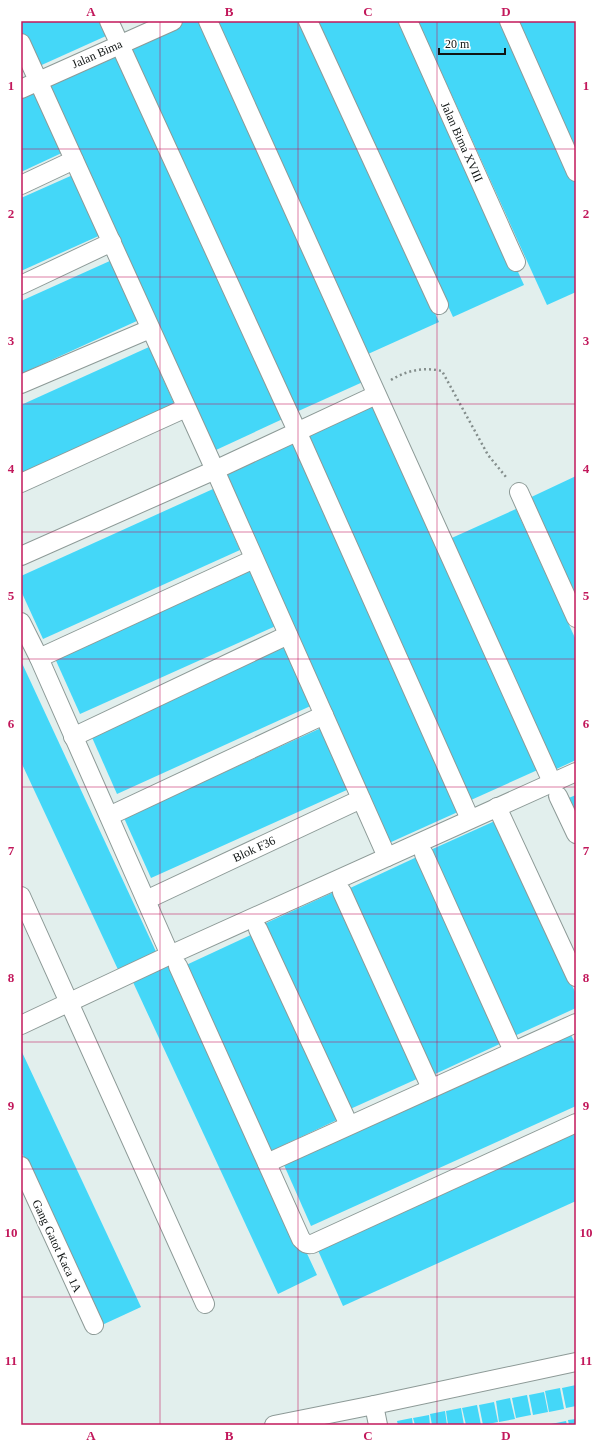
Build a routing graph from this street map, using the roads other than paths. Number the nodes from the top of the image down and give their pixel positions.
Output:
1 (109, 21) edge
2 (173, 21) edge
3 (208, 21) edge
4 (308, 21) edge
5 (408, 21) edge
6 (509, 21) edge
7 (21, 43) edge
8 (119, 44) junction
9 (39, 80) junction
10 (21, 89) edge
11 (74, 160) junction
12 (576, 172) edge
13 (21, 185) edge
14 (112, 242) junction
15 (516, 262) dead end
16 (21, 285) edge
17 (438, 305) dead end
18 (150, 328) junction
19 (21, 384) edge
20 (376, 395) junction
21 (186, 408) junction
22 (297, 431) junction
23 (215, 470) junction
24 (21, 483) edge
25 (519, 492) road end
26 (21, 556) edge
27 (254, 559) junction
28 (576, 618) edge
29 (21, 622) edge
30 (288, 636) junction
31 (39, 658) junction
32 (324, 715) junction
33 (74, 737) junction
34 (576, 772) edge
35 (555, 789) junction
36 (361, 799) junction
37 (497, 807) junction
38 (109, 816) junction
39 (470, 819) junction
40 (576, 834) edge
41 (424, 854) dead end
42 (387, 857) junction
43 (342, 892) dead end
44 (21, 896) edge
45 (146, 900) junction
46 (258, 929) dead end
47 (174, 961) junction
48 (576, 977) edge
49 (70, 1003) junction
50 (576, 1023) edge
51 (21, 1025) edge
52 (513, 1051) junction
53 (431, 1088) junction
54 (576, 1123) edge
55 (349, 1125) junction
56 (267, 1163) junction
57 (21, 1166) edge
58 (205, 1304) dead end
59 (94, 1325) dead end
60 (576, 1362) edge
61 (374, 1405) junction
62 (274, 1425) edge
63 (378, 1425) edge

1 - 8 street
2 - 8 street, Jalan Bima
3 - 20 street
4 - 17 street
5 - 15 street, Jalan Bima XVIII
6 - 12 street
7 - 9 street
8 - 9 street, Jalan Bima
8 - 22 street
9 - 10 street, Jalan Bima
9 - 11 street
11 - 13 street
11 - 14 street
14 - 16 street
14 - 18 street
18 - 19 street
18 - 21 street
20 - 22 street
20 - 35 street
21 - 23 street
21 - 24 street
22 - 23 street
22 - 39 street
23 - 26 street
23 - 27 street
25 - 28 street
27 - 30 street
27 - 31 street
29 - 31 street
30 - 32 street
30 - 33 street
31 - 33 street
32 - 36 street
32 - 38 street
33 - 38 street
34 - 35 street
35 - 37 street
35 - 40 street
36 - 42 street
36 - 45 street, Blok F36
37 - 39 street
37 - 48 street
38 - 45 street
39 - 42 street
41 - 52 street
42 - 47 street
43 - 53 street
44 - 49 street
45 - 47 street
46 - 55 street
47 - 49 street
47 - 56 street
49 - 51 street
49 - 58 street
50 - 52 street
52 - 53 street
53 - 55 street
54 - 56 street
55 - 56 street
57 - 59 street, Gang Gatot Kaca 1A
60 - 61 street
61 - 62 street
61 - 63 street

